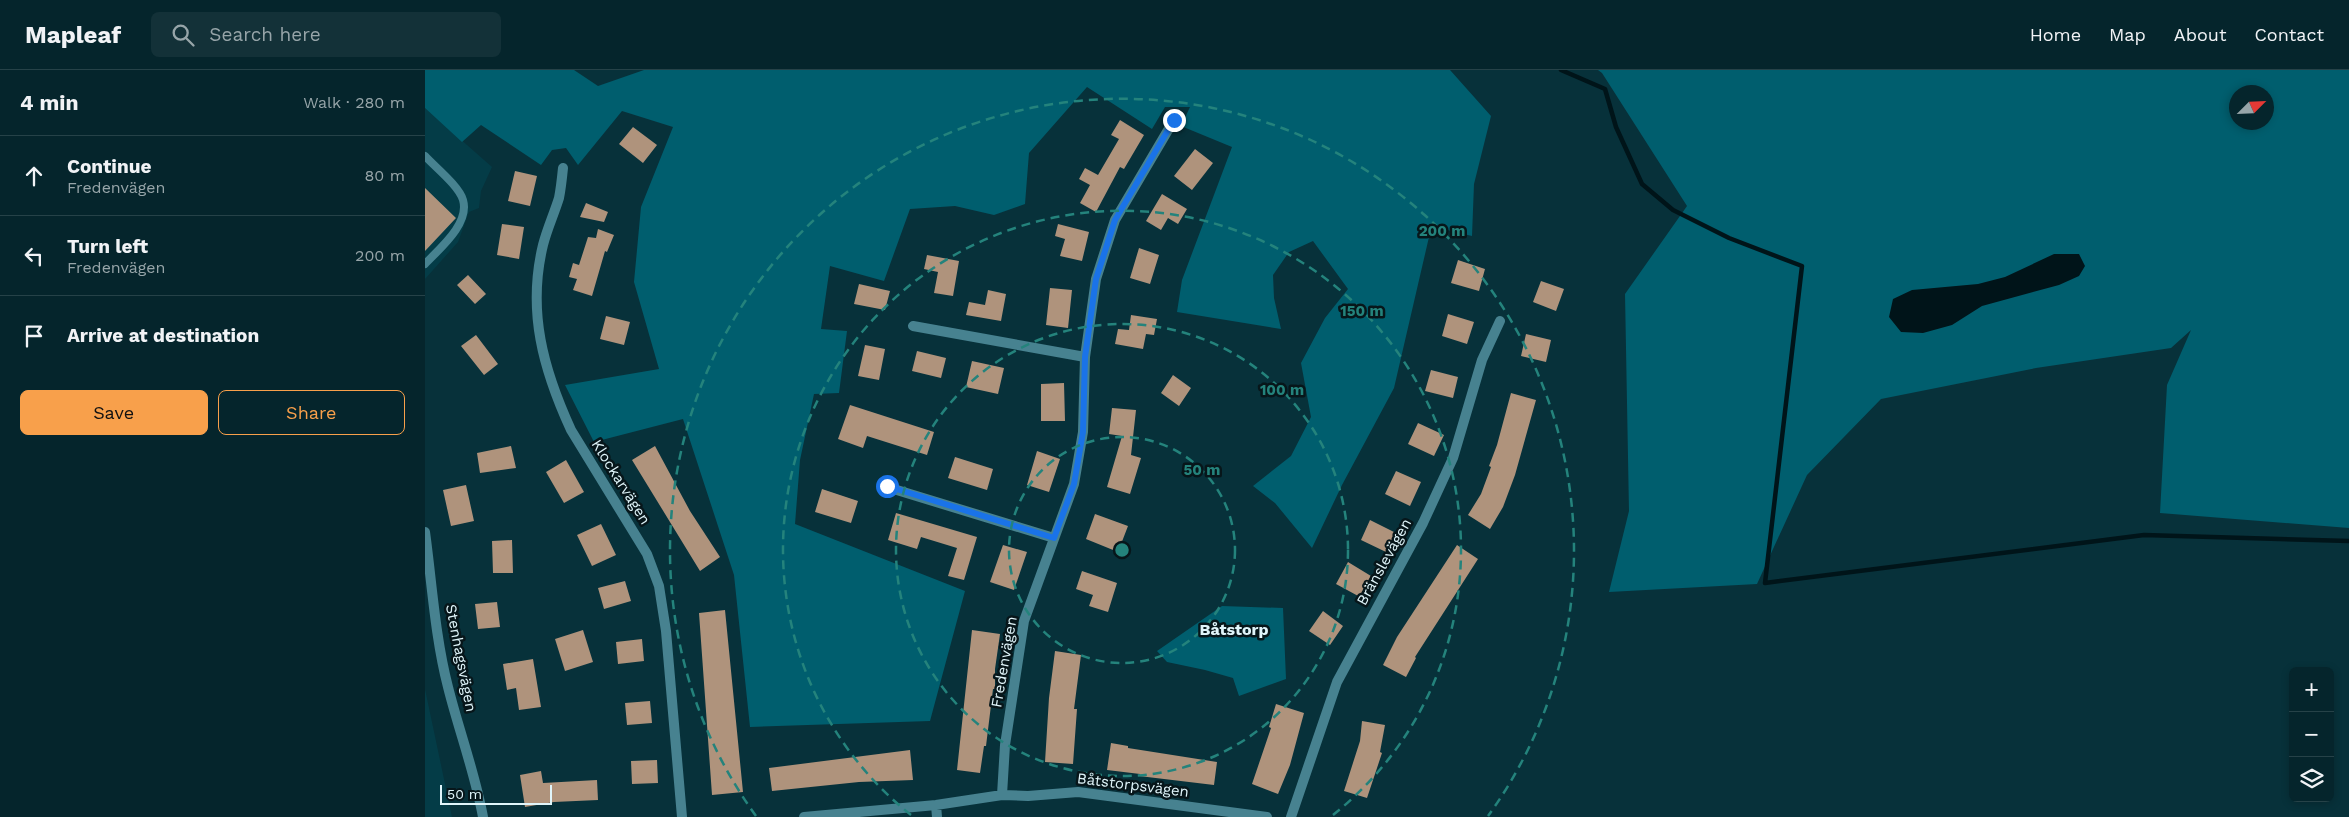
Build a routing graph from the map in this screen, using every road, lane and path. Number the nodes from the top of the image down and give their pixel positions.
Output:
1 (1174, 120) dead end
2 (425, 156) edge
3 (563, 168) dead end
4 (425, 264) edge
5 (1500, 321) dead end
6 (913, 326) dead end
7 (1085, 357) junction
8 (887, 486) dead end
9 (425, 532) edge
10 (1054, 538) junction
11 (1001, 795) junction
12 (936, 805) junction
13 (483, 817) edge
14 (682, 817) edge
15 (804, 817) edge
16 (937, 817) edge
17 (1267, 817) edge
18 (1291, 817) edge

1 - 7 street, Fredenvägen
2 - 4 lane
3 - 14 street, Klockarvägen
5 - 18 street, Bränslevägen
6 - 7 street
7 - 10 street, Fredenvägen
8 - 10 street
9 - 13 street, Stenhagsvägen
10 - 11 street, Fredenvägen
11 - 12 street, Båtstorpsvägen
11 - 17 street, Båtstorpsvägen
12 - 15 street, Båtstorpsvägen
12 - 16 street

